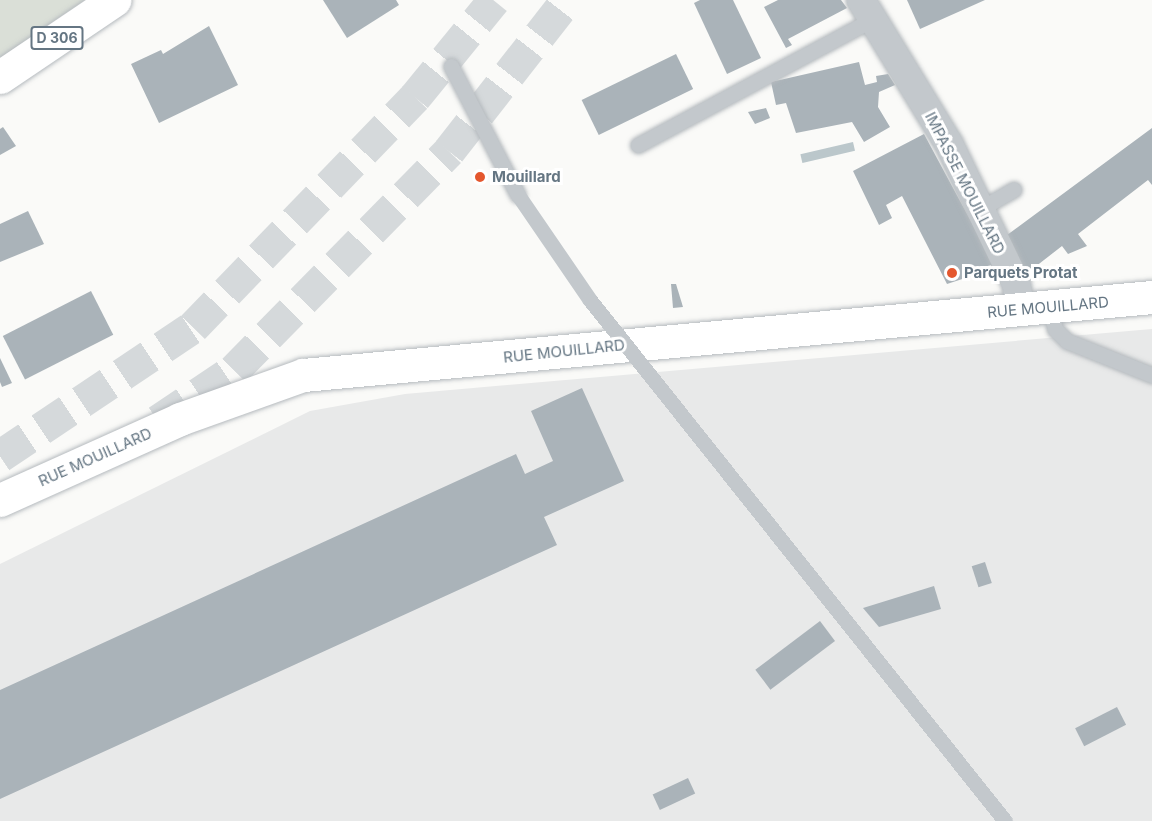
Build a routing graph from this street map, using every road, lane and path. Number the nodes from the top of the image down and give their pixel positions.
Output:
1 (114, 0) edge
2 (867, 10) edge
3 (452, 66) dead end
4 (0, 77) edge
5 (638, 145) dead end
6 (1014, 189) dead end
7 (980, 209) junction
8 (1152, 297) edge
9 (1035, 308) junction
10 (1152, 375) edge
11 (0, 500) edge
12 (1005, 821) edge

1 - 4 main road, D 306
2 - 5 lane
2 - 7 street, IMPASSE MOUILLARD
3 - 12 lane, bridge
6 - 7 lane
7 - 9 street, IMPASSE MOUILLARD
8 - 9 main road, RUE MOUILLARD
9 - 10 lane
9 - 11 main road, RUE MOUILLARD

